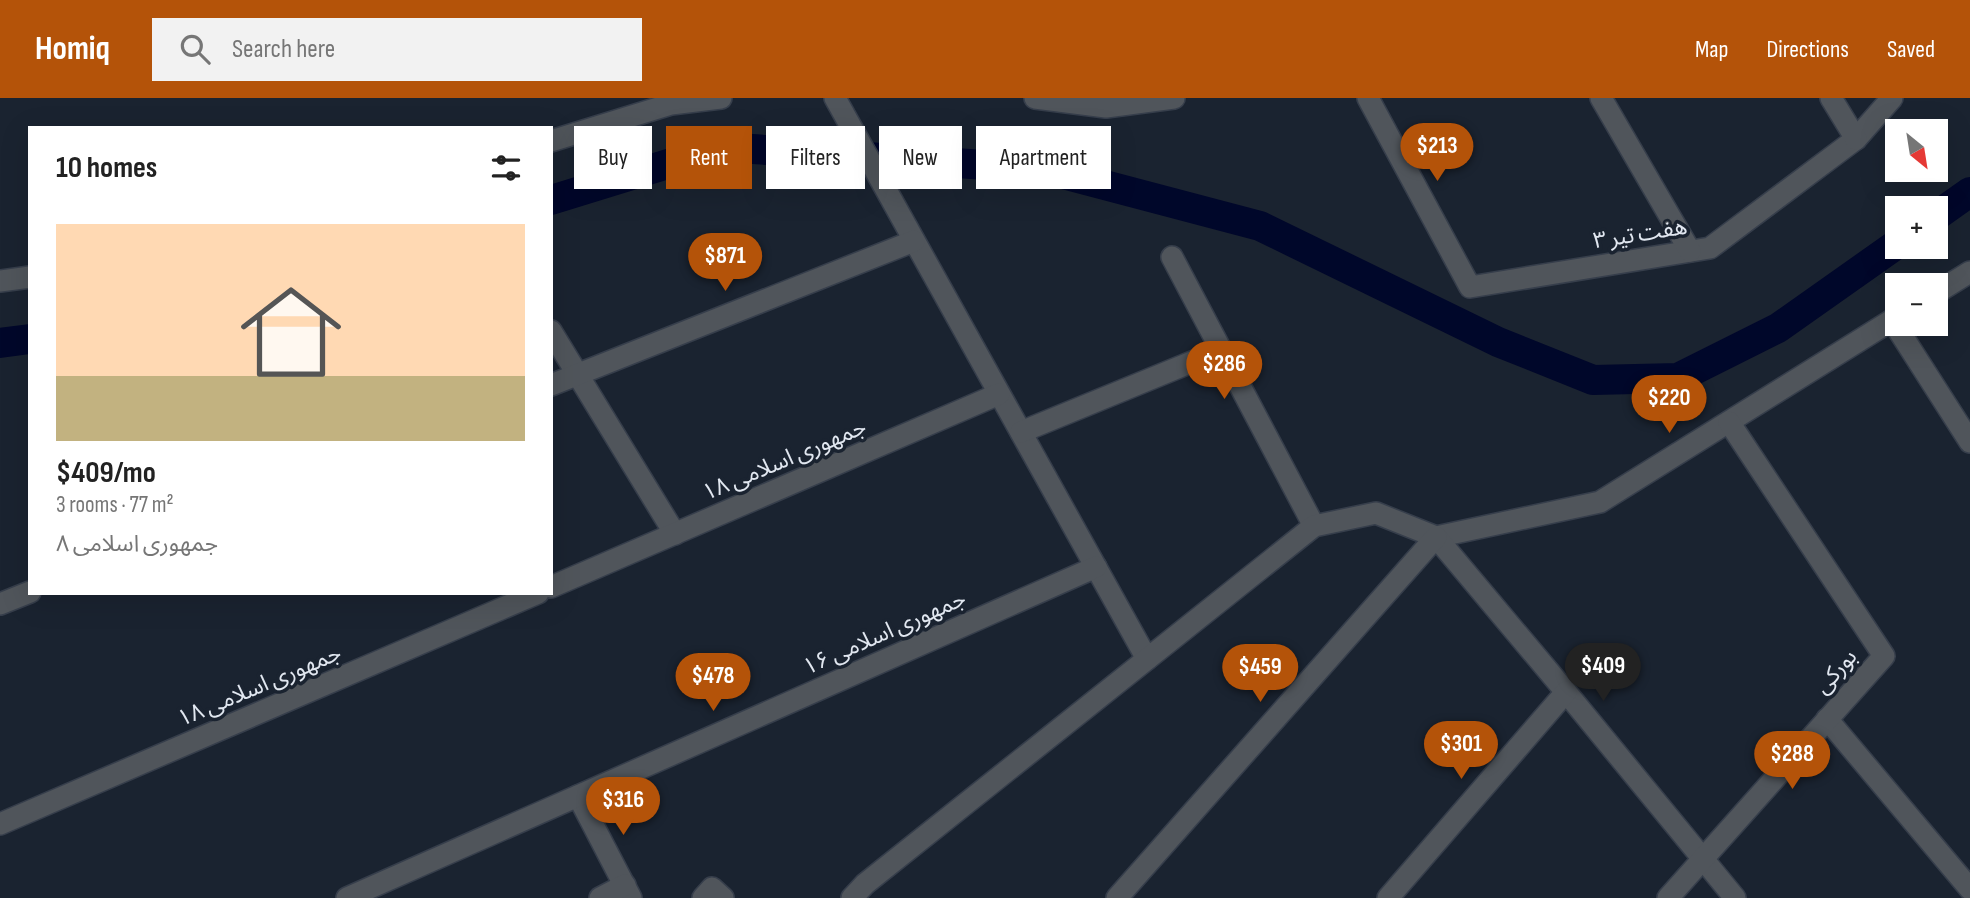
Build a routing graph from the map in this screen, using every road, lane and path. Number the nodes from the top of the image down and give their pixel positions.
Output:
1 (721, 98) edge
2 (835, 98) edge
3 (1035, 98) edge
4 (1174, 98) edge
5 (1368, 98) edge
6 (1601, 98) edge
7 (1831, 98) edge
8 (1892, 98) edge
9 (1856, 139) junction
10 (553, 140) edge
11 (914, 241) junction
12 (1690, 251) junction
13 (1171, 257) dead end
14 (1970, 272) edge
15 (28, 277) edge
16 (0, 281) edge
17 (1948, 286) edge
18 (1885, 325) edge
19 (553, 334) edge
20 (1905, 336) edge
21 (1221, 350) junction
22 (578, 374) junction
23 (553, 384) edge
24 (999, 394) junction
25 (1729, 422) junction
26 (1021, 432) junction
27 (1970, 442) edge
28 (1314, 526) junction
29 (675, 534) junction
30 (1436, 537) junction
31 (1096, 567) junction
32 (553, 586) edge
33 (28, 593) edge
34 (533, 595) edge
35 (0, 604) edge
36 (1147, 659) junction
37 (1566, 692) junction
38 (1827, 719) junction
39 (578, 796) junction
40 (0, 824) edge
41 (1703, 859) junction
42 (1970, 889) edge
43 (628, 891) edge
44 (347, 898) edge
45 (600, 898) edge
46 (852, 898) edge
47 (1116, 898) edge
48 (1388, 898) edge
49 (1668, 898) edge
50 (1735, 898) edge

1 - 10 street
2 - 11 street
3 - 4 street
5 - 12 street, هفت تیر ۳
6 - 12 street
7 - 9 street
8 - 9 street, هفت تیر ۳
9 - 12 street, هفت تیر ۳
11 - 22 street
11 - 24 street
13 - 21 street
14 - 17 street
15 - 16 street
18 - 25 street
19 - 22 street
20 - 27 street
21 - 26 street
21 - 28 street
22 - 23 street
22 - 29 street
24 - 26 street
24 - 29 street, جمهوری اسلامی ۱۸
25 - 30 street
25 - 38 street, بورکی
26 - 31 street
28 - 30 street
28 - 36 street
29 - 32 street, جمهوری اسلامی ۱۸
30 - 37 street
30 - 47 street
31 - 36 street
31 - 39 street, جمهوری اسلامی ۱۶
33 - 35 street
34 - 40 street, جمهوری اسلامی ۱۸
36 - 46 street
37 - 41 street
37 - 48 street
38 - 41 street, بورکی
38 - 42 street
39 - 43 street
39 - 44 street, جمهوری اسلامی ۱۶
41 - 49 street, بورکی
41 - 50 street
43 - 45 street

